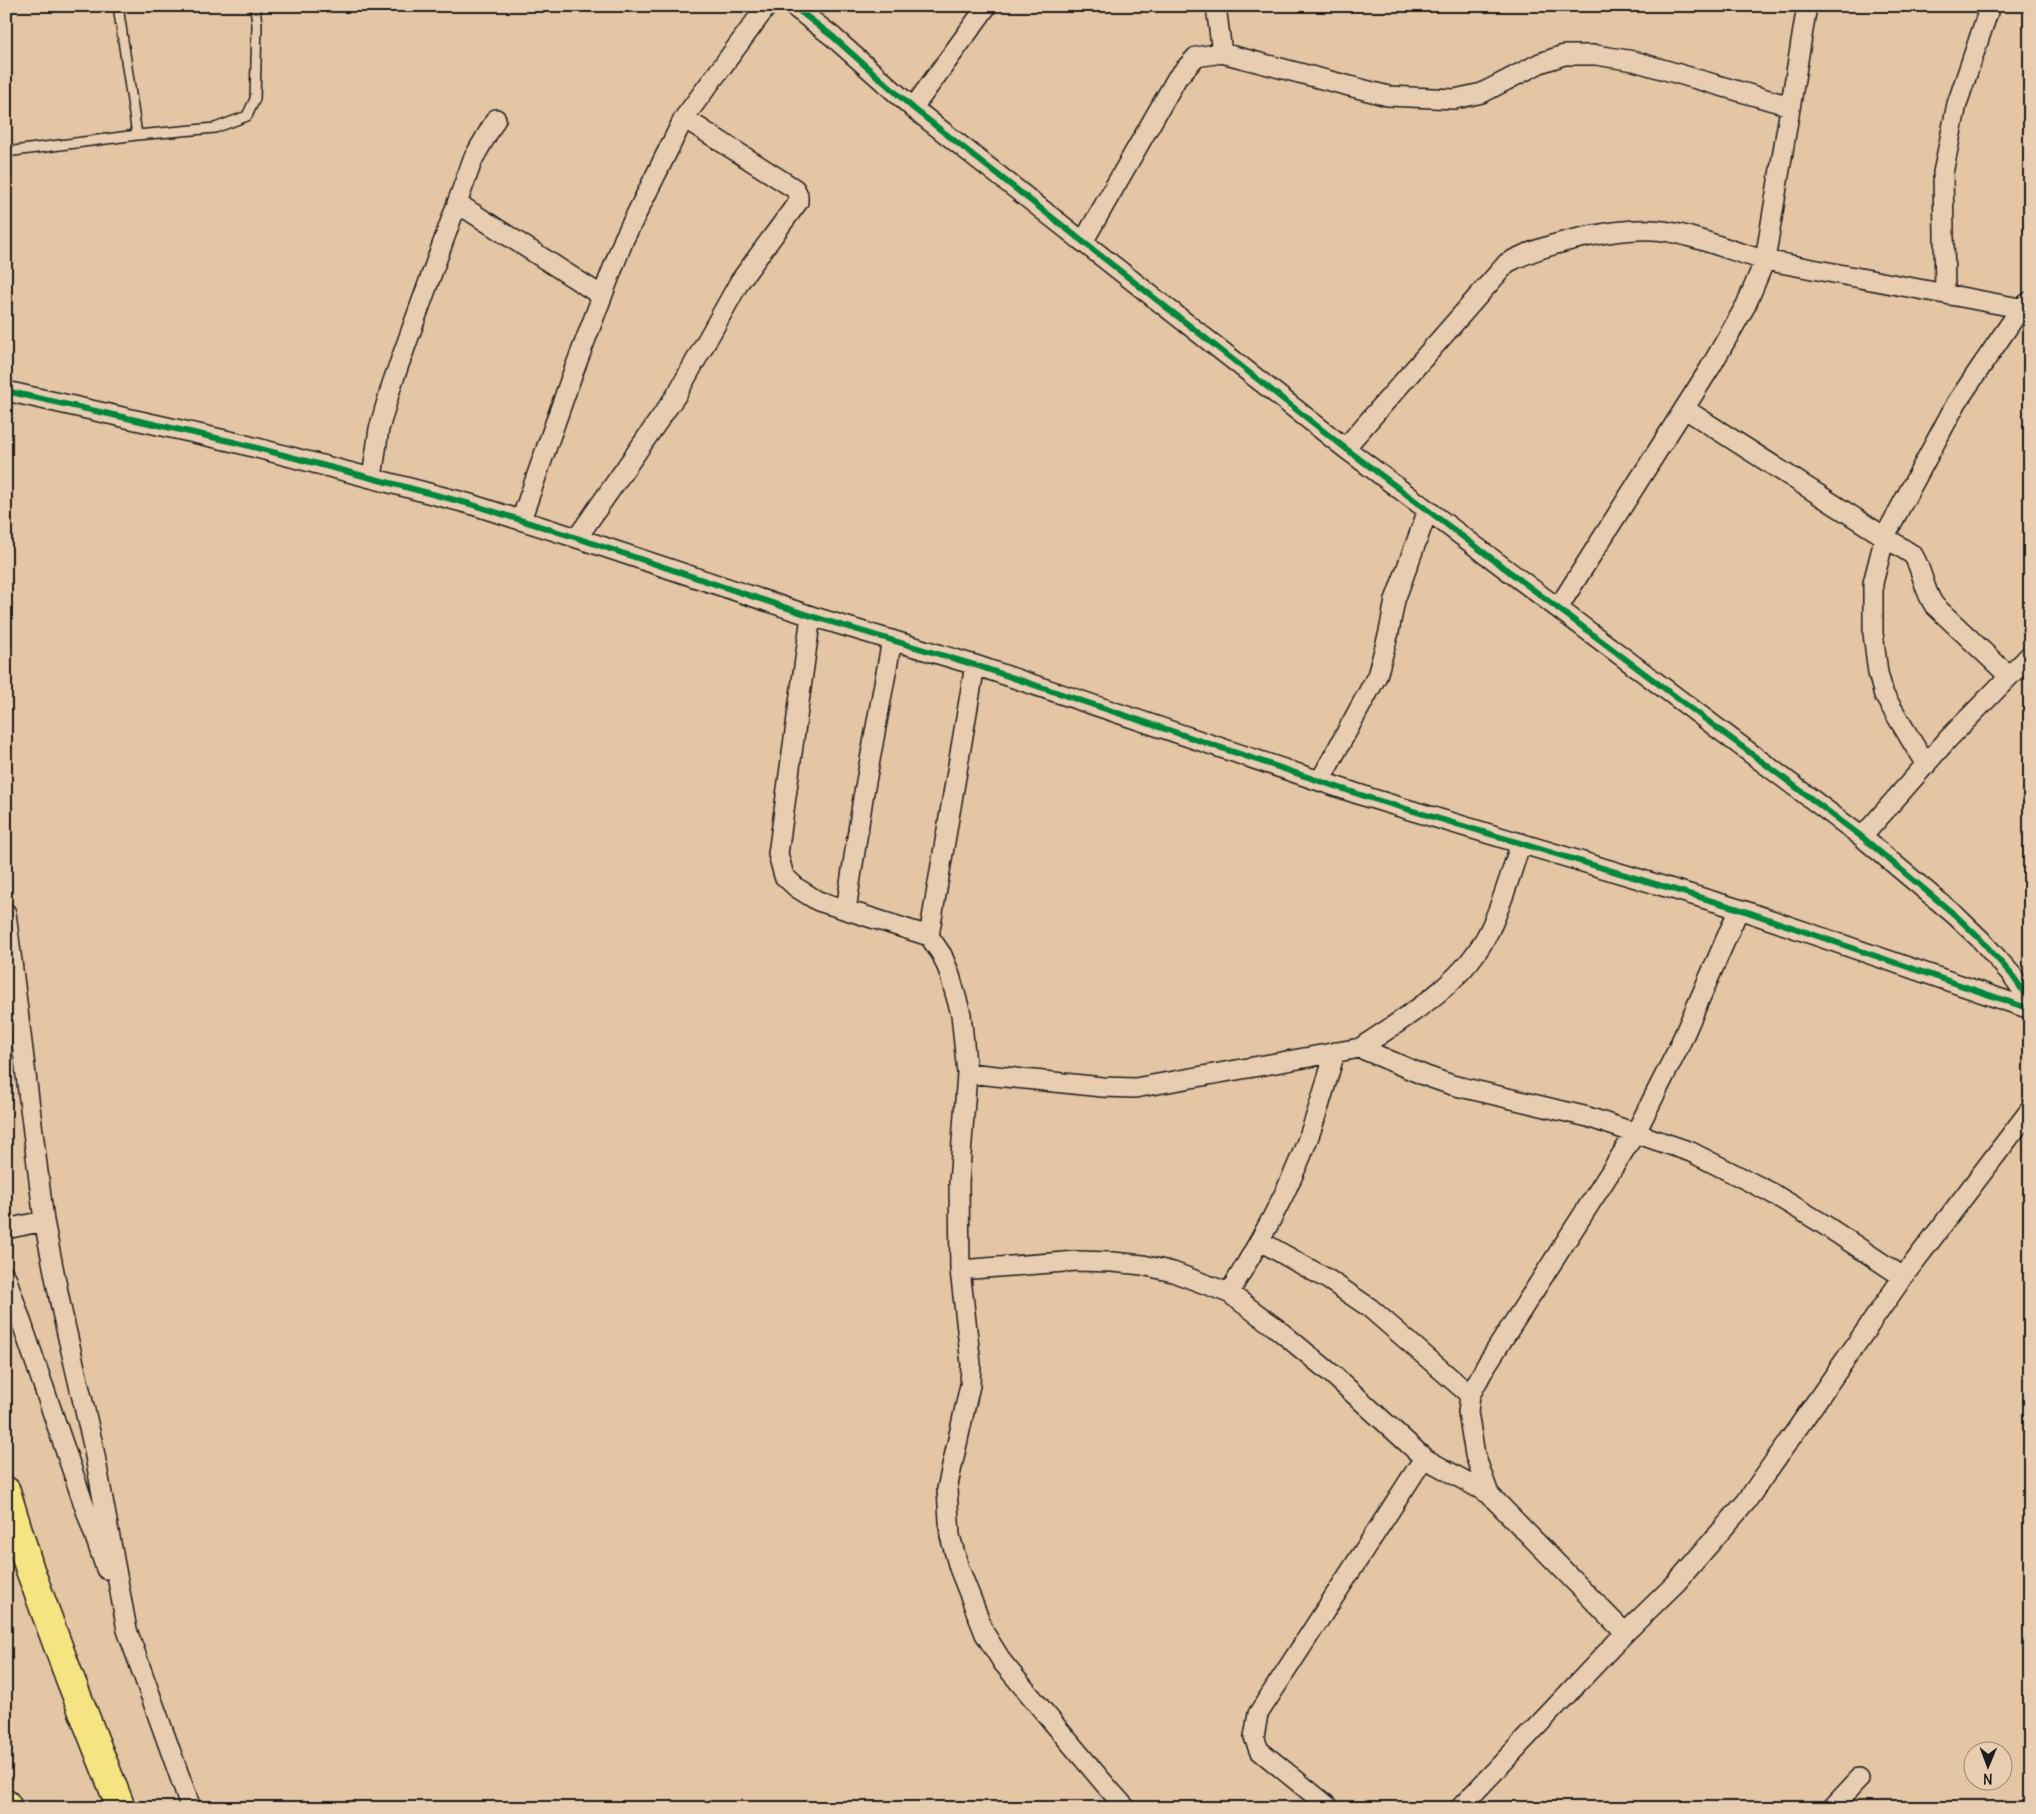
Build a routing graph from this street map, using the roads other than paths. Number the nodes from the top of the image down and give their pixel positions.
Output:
1 (118, 6) edge
2 (255, 6) edge
3 (767, 6) edge
4 (792, 6) edge
5 (987, 6) edge
6 (1216, 6) edge
7 (1807, 6) edge
8 (1990, 6) edge
9 (1222, 53) junction
10 (1790, 106) junction
11 (913, 108) junction
12 (684, 118) junction
13 (496, 119) dead end
14 (137, 135) junction
15 (6, 152) edge
16 (456, 203) junction
17 (1082, 242) junction
18 (1765, 260) junction
19 (1945, 294) junction
20 (602, 296) junction
21 (2027, 306) edge
22 (6, 391) edge
23 (1684, 409) junction
24 (1345, 448) junction
25 (372, 478) junction
26 (1428, 510) junction
27 (521, 520) junction
28 (1885, 536) junction
29 (577, 538) junction
30 (1558, 608) junction
31 (811, 616) junction
32 (892, 640) junction
33 (2030, 654) edge
34 (975, 665) junction
35 (2009, 676) junction
36 (1926, 765) junction
37 (1320, 781) junction
38 (1862, 837) junction
39 (1522, 843) junction
40 (1740, 909) junction
41 (846, 910) junction
42 (6, 913) edge
43 (929, 936) junction
44 (2030, 1001) edge
45 (2030, 1009) edge
46 (1360, 1048) junction
47 (1336, 1052) junction
48 (967, 1074) junction
49 (2030, 1110) edge
50 (1636, 1132) junction
51 (44, 1221) junction
52 (6, 1229) edge
53 (1260, 1241) junction
54 (960, 1270) junction
55 (6, 1277) edge
56 (1903, 1277) junction
57 (1229, 1293) junction
58 (1470, 1395) junction
59 (1424, 1458) junction
60 (6, 1491) edge
61 (1489, 1494) junction
62 (127, 1630) junction
63 (1625, 1633) junction
64 (1859, 1780) dead end
65 (6, 1804) edge
66 (8, 1808) edge
67 (121, 1808) edge
68 (190, 1808) edge
69 (1126, 1808) edge
70 (1330, 1808) edge
71 (1460, 1808) edge
72 (1832, 1808) edge

1 - 14 lane
2 - 14 lane
3 - 12 street
4 - 11 street
5 - 11 street
6 - 9 street
7 - 10 street
8 - 19 street
9 - 10 street
9 - 17 street
10 - 18 street
11 - 17 street
12 - 20 street
12 - 29 street
13 - 16 street
14 - 15 lane
16 - 20 street
16 - 25 street
17 - 24 street
18 - 19 street
18 - 23 street
18 - 24 street
19 - 21 street
20 - 27 street
21 - 28 street
22 - 25 street
23 - 28 street
23 - 30 street
24 - 26 street
25 - 27 street
26 - 30 street
26 - 37 street
27 - 29 street
28 - 35 street
28 - 36 street
29 - 31 street
30 - 38 street
31 - 32 street
31 - 41 street
32 - 34 street
32 - 41 street
33 - 35 street
34 - 37 street
34 - 43 street
35 - 36 street
36 - 38 street
37 - 39 street
38 - 44 street
39 - 40 street
39 - 46 street
40 - 45 street
40 - 50 street
41 - 43 street
42 - 51 street
43 - 48 street
46 - 47 street
46 - 50 street
47 - 48 street
47 - 53 street
48 - 54 street
49 - 56 street
50 - 56 street
50 - 58 street
51 - 52 street
51 - 62 street
53 - 57 street
53 - 58 street
54 - 57 street
54 - 69 street
55 - 62 street
56 - 63 street
57 - 59 street
58 - 61 street
59 - 61 street
59 - 70 street
60 - 67 highway
61 - 63 street
62 - 68 street
63 - 71 street
64 - 72 street
65 - 66 highway

